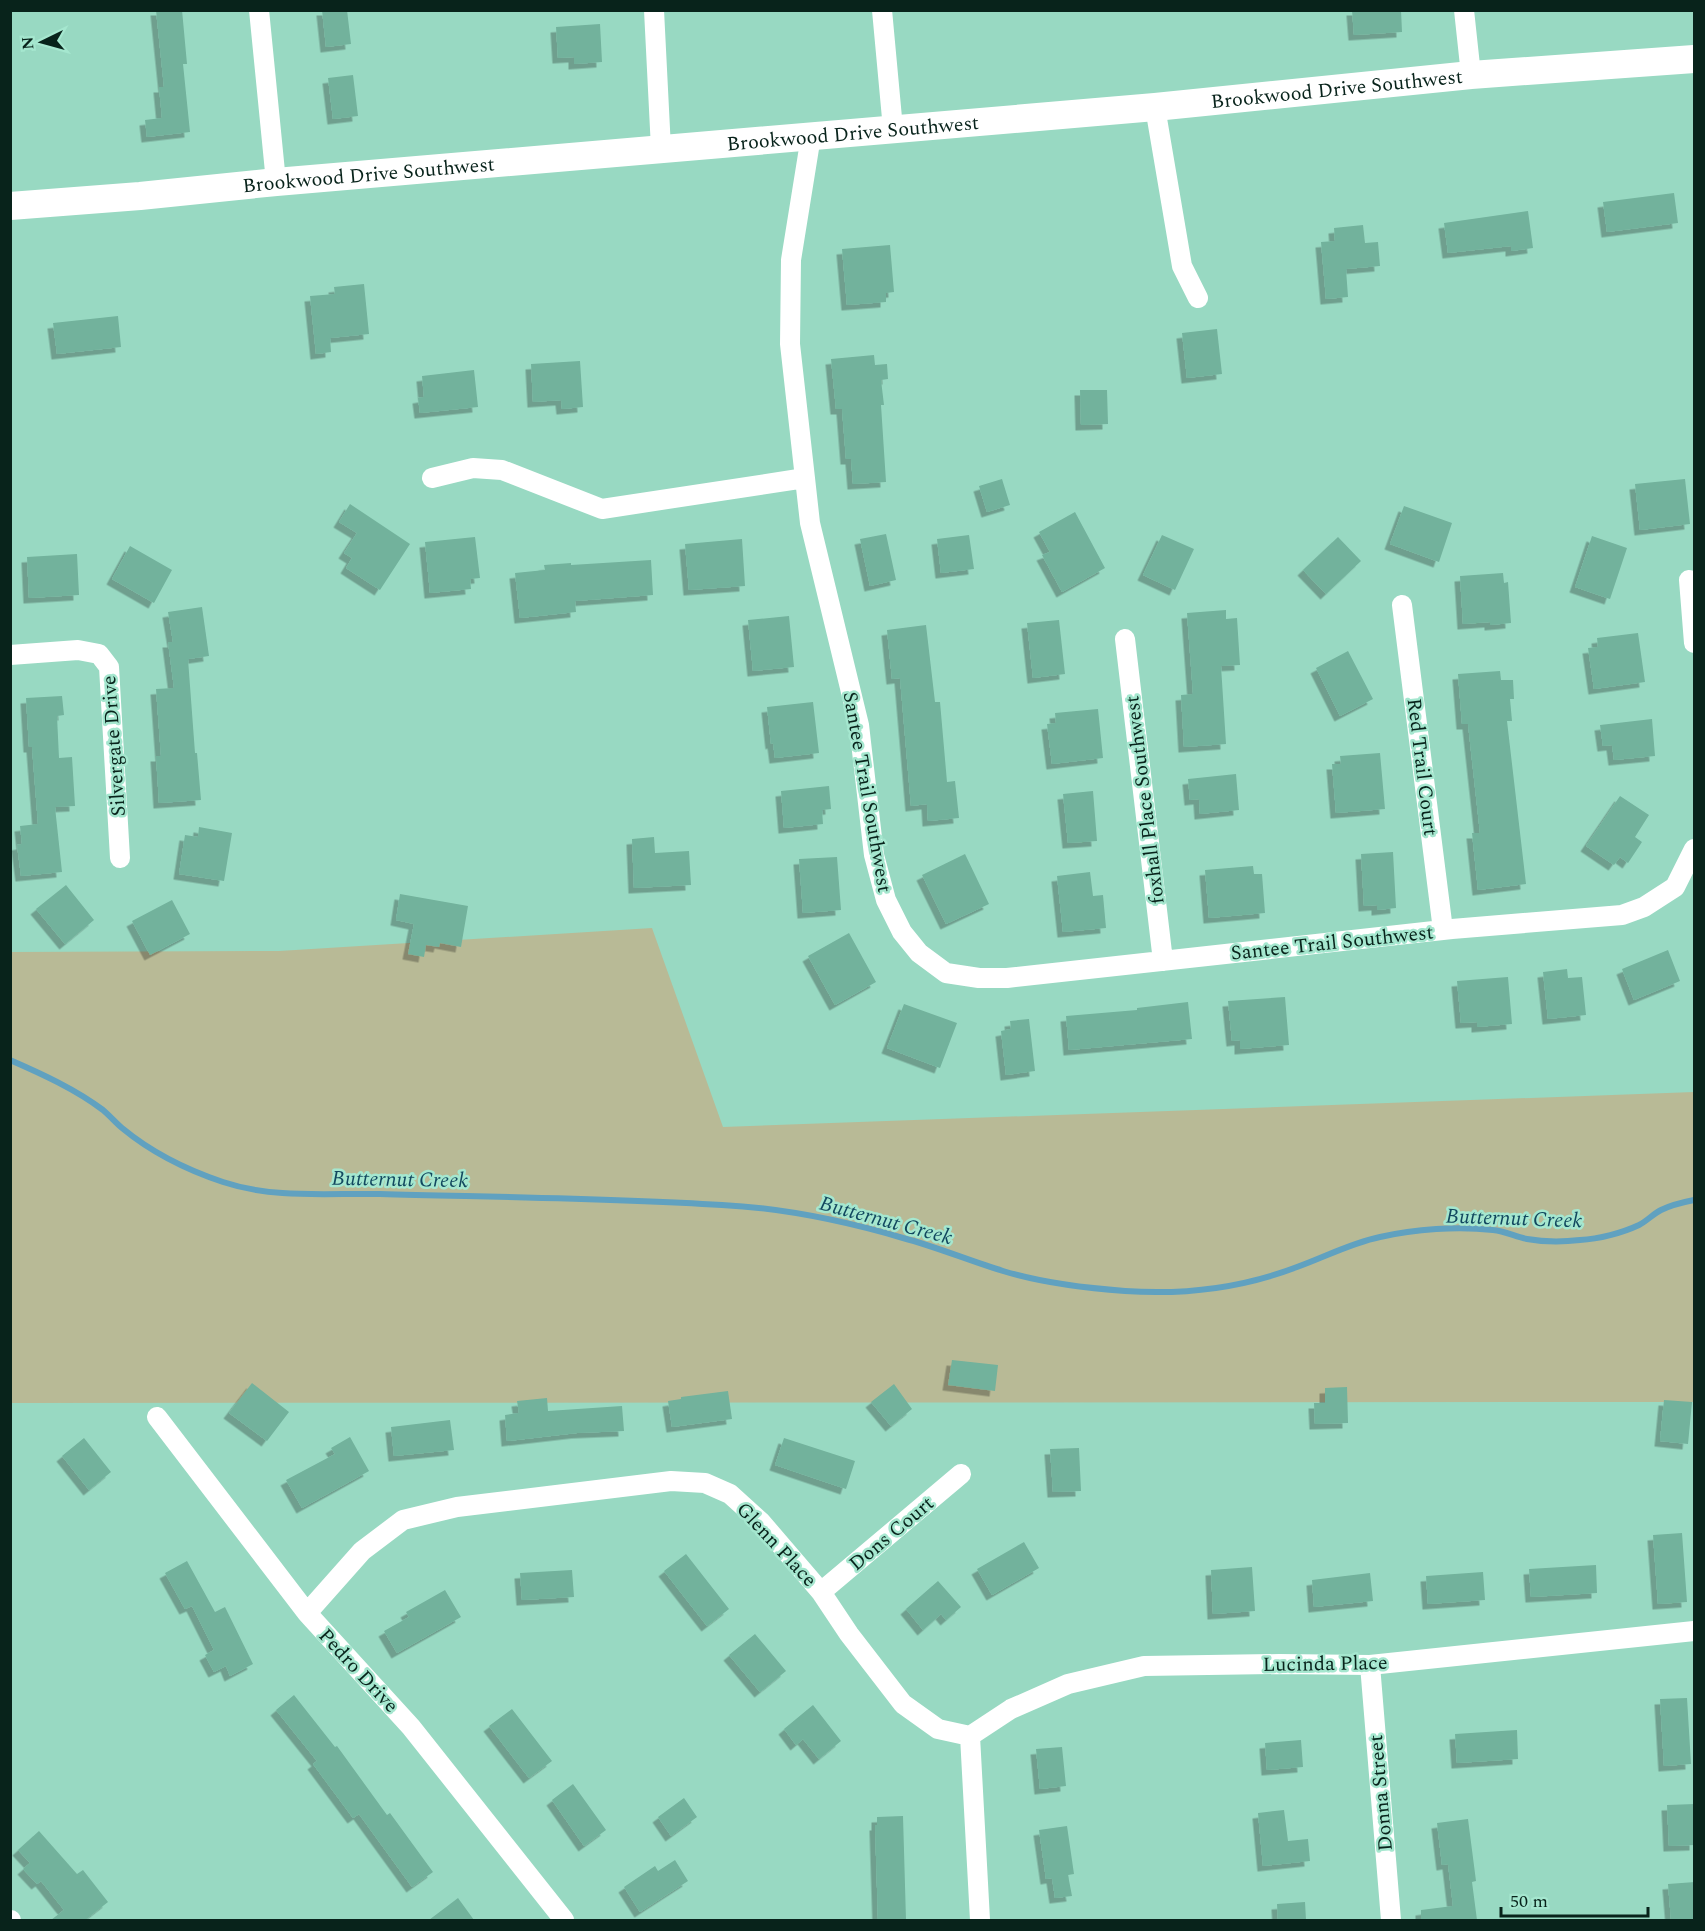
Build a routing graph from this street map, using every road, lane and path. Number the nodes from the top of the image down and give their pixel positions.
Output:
1 (260, 10) edge
2 (654, 10) edge
3 (882, 10) edge
4 (1464, 10) edge
5 (1695, 59) edge
6 (1471, 75) junction
7 (1155, 107) junction
8 (893, 129) junction
9 (811, 136) junction
10 (661, 149) junction
11 (276, 182) junction
12 (10, 206) edge
13 (1198, 298) dead end
14 (805, 477) junction
15 (432, 478) dead end
16 (1689, 580) dead end
17 (1402, 605) dead end
18 (1125, 639) dead end
19 (1695, 643) edge
20 (10, 656) edge
21 (1695, 849) edge
22 (120, 858) dead end
23 (1443, 930) junction
24 (1162, 961) junction
25 (157, 1418) dead end
26 (961, 1474) dead end
27 (821, 1592) junction
28 (307, 1613) junction
29 (1695, 1631) edge
30 (1370, 1665) junction
31 (970, 1736) junction
32 (564, 1920) edge
33 (980, 1920) edge
34 (1390, 1920) edge

1 - 11 street
2 - 10 street
3 - 8 street
4 - 6 street
5 - 6 street, Brookwood Drive Southwest
6 - 7 street, Brookwood Drive Southwest
7 - 8 street, Brookwood Drive Southwest
7 - 13 street
8 - 9 street, Brookwood Drive Southwest
9 - 10 street, Brookwood Drive Southwest
9 - 14 street, Santee Trail Southwest
10 - 11 street, Brookwood Drive Southwest
11 - 12 street, Brookwood Drive Southwest
14 - 15 street
14 - 24 street, Santee Trail Southwest
16 - 19 street
17 - 23 street, Red Trail Court
18 - 24 street, foxhall Place Southwest
20 - 22 street, Silvergate Drive
21 - 23 street, Santee Trail Southwest
23 - 24 street, Santee Trail Southwest
25 - 28 street, Pedro Drive
26 - 27 street, Dons Court
27 - 28 street, Glenn Place
27 - 31 street, Glenn Place
28 - 32 street, Pedro Drive
29 - 30 street, Lucinda Place
30 - 31 street, Lucinda Place
30 - 34 street, Donna Street
31 - 33 street

